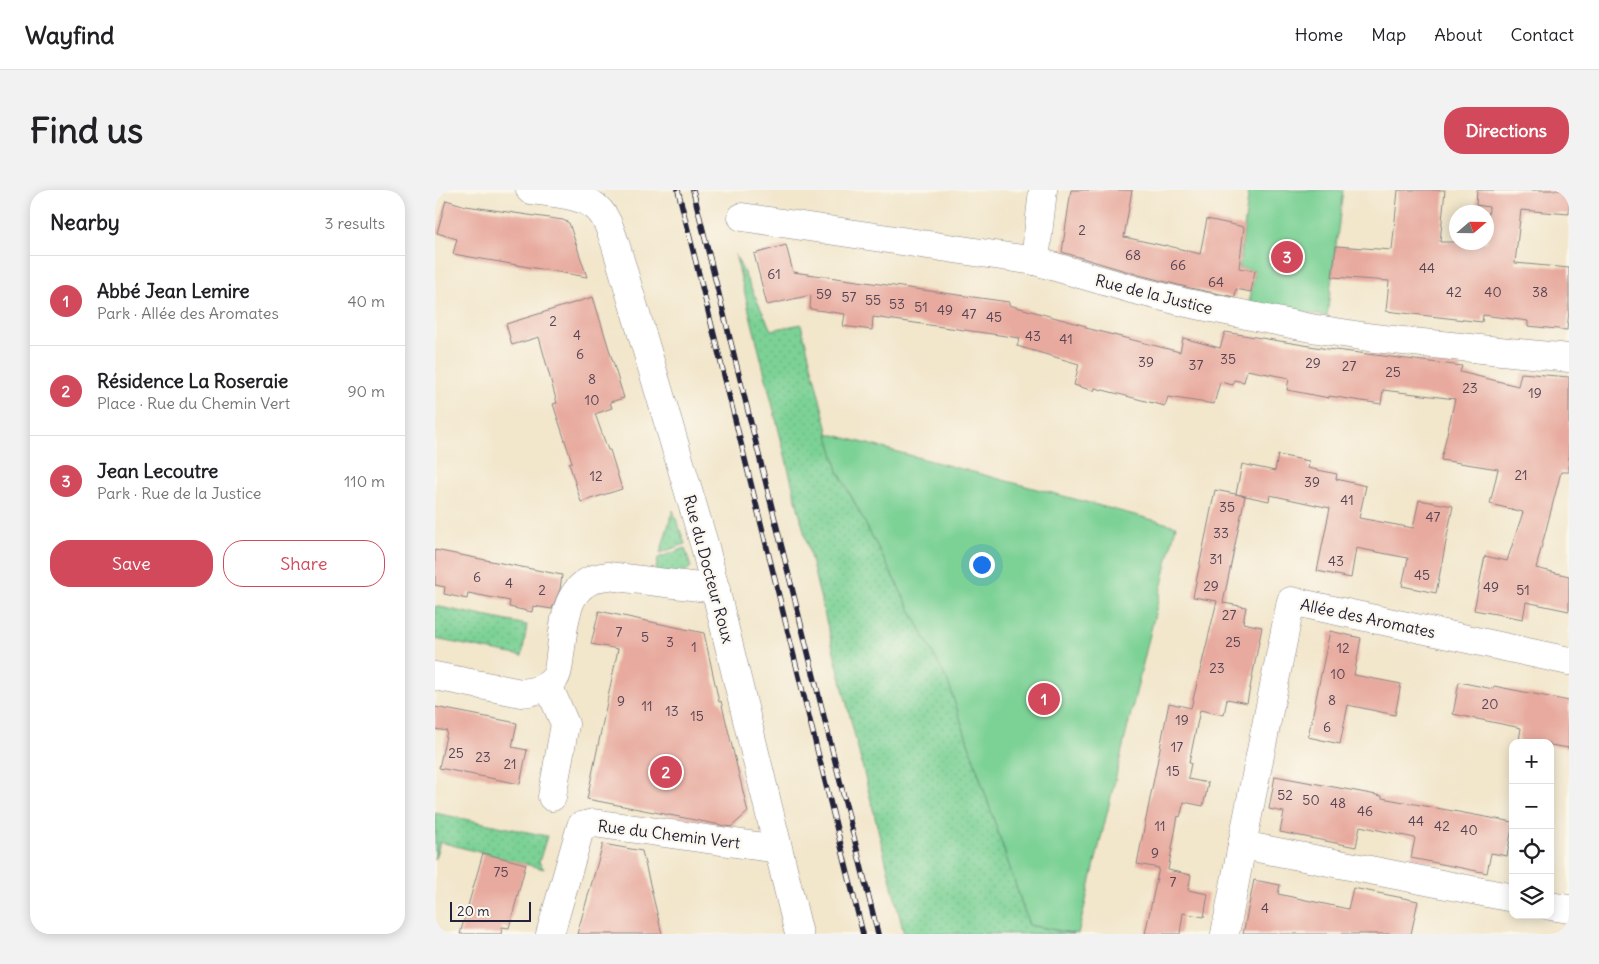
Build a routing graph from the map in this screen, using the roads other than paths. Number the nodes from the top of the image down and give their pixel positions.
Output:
1 (530, 190) edge
2 (1043, 190) edge
3 (742, 217) dead end
4 (1035, 261) junction
5 (1569, 358) edge
6 (716, 589) junction
7 (1569, 661) edge
8 (435, 676) edge
9 (548, 685) junction
10 (552, 797) dead end
11 (1242, 845) junction
12 (778, 849) junction
13 (1509, 897) edge
14 (1554, 907) edge
15 (1569, 909) edge
16 (550, 934) edge
17 (799, 934) edge
18 (1225, 934) edge

1 - 6 street, Rue du Docteur Roux
2 - 4 street
3 - 4 street, Rue de la Justice
4 - 5 street, Rue de la Justice
6 - 9 street
6 - 12 street, Rue du Docteur Roux
7 - 11 street, Allée des Aromates
8 - 9 street
9 - 10 street
11 - 13 street
11 - 18 street, Allée des Aromates
12 - 16 street, Rue du Chemin Vert
12 - 17 street, Rue du Docteur Roux
14 - 15 street

